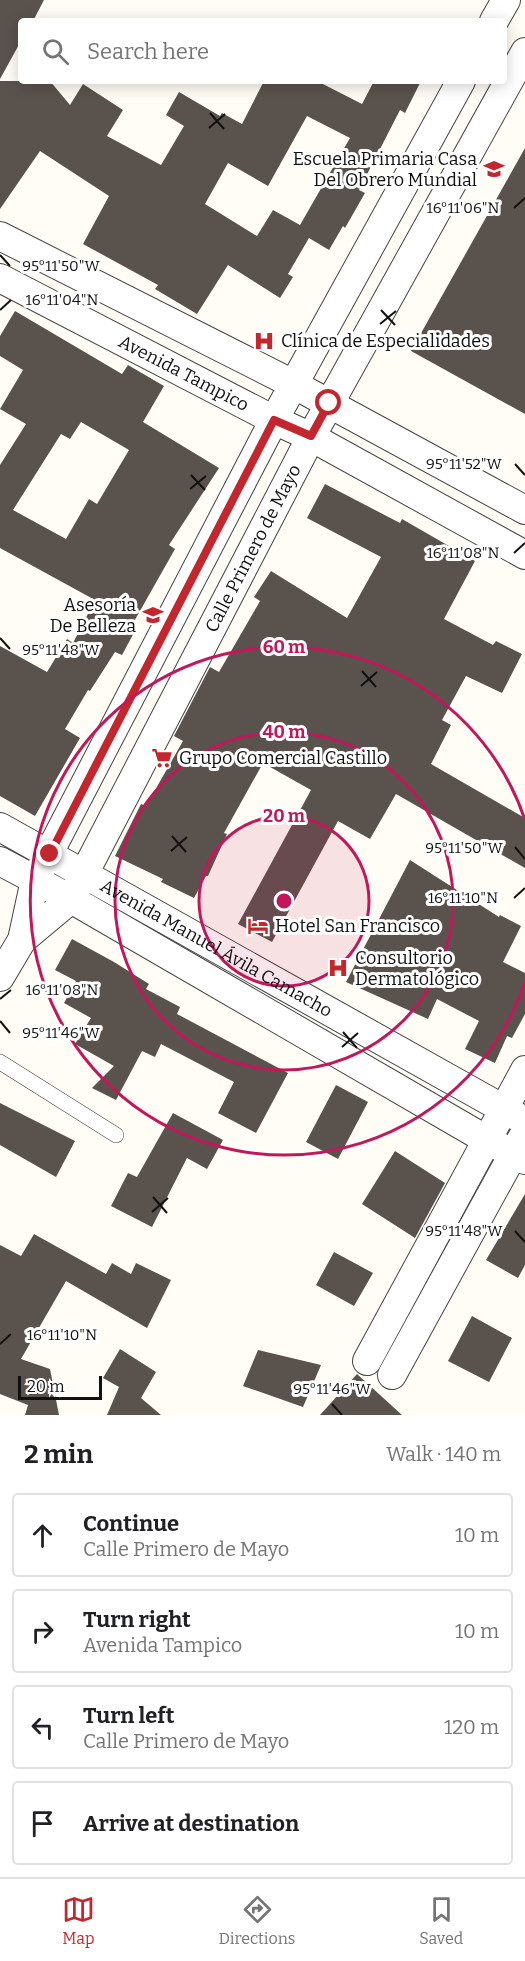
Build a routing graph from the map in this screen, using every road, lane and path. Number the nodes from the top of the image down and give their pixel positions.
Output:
1 (506, 0) edge
2 (496, 18) edge
3 (525, 52) edge
4 (459, 84) edge
5 (0, 236) edge
6 (0, 278) edge
7 (293, 384) junction
8 (329, 403) junction
9 (274, 420) junction
10 (311, 436) junction
11 (525, 510) edge
12 (525, 555) edge
13 (0, 827) edge
14 (50, 854) junction
15 (0, 861) edge
16 (84, 874) junction
17 (35, 880) junction
18 (71, 899) junction
19 (22, 940) junction
20 (0, 977) edge
21 (0, 1062) edge
22 (525, 1070) edge
23 (514, 1115) edge
24 (116, 1135) dead end
25 (487, 1140) junction
26 (522, 1148) edge
27 (367, 1361) dead end
28 (392, 1375) dead end

1 - 2 street
3 - 8 street, Calle Primero de Mayo
4 - 7 street, Calle Primero de Mayo
5 - 7 street
6 - 9 street, Avenida Tampico
7 - 8 street
7 - 9 street, Calle Primero de Mayo
8 - 10 street, Calle Primero de Mayo
8 - 11 street
9 - 10 street, Avenida Tampico
9 - 14 street, Calle Primero de Mayo
10 - 12 street, Avenida Tampico
10 - 16 street, Calle Primero de Mayo
13 - 14 street, Avenida Manuel Ávila Camacho
14 - 16 street, Avenida Manuel Ávila Camacho
14 - 17 street, Calle Primero de Mayo
15 - 17 street, Avenida Manuel Ávila Camacho
16 - 18 street, Calle Primero de Mayo
16 - 23 street, Avenida Manuel Ávila Camacho
17 - 18 street, Avenida Manuel Ávila Camacho
17 - 19 street, Calle Primero de Mayo
18 - 19 street, Calle Primero de Mayo
18 - 25 street, Avenida Manuel Ávila Camacho
19 - 20 street, Calle Primero de Mayo
21 - 24 lane
22 - 23 street
23 - 25 street
25 - 26 street, Avenida Manuel Ávila Camacho
25 - 27 street
26 - 28 street

